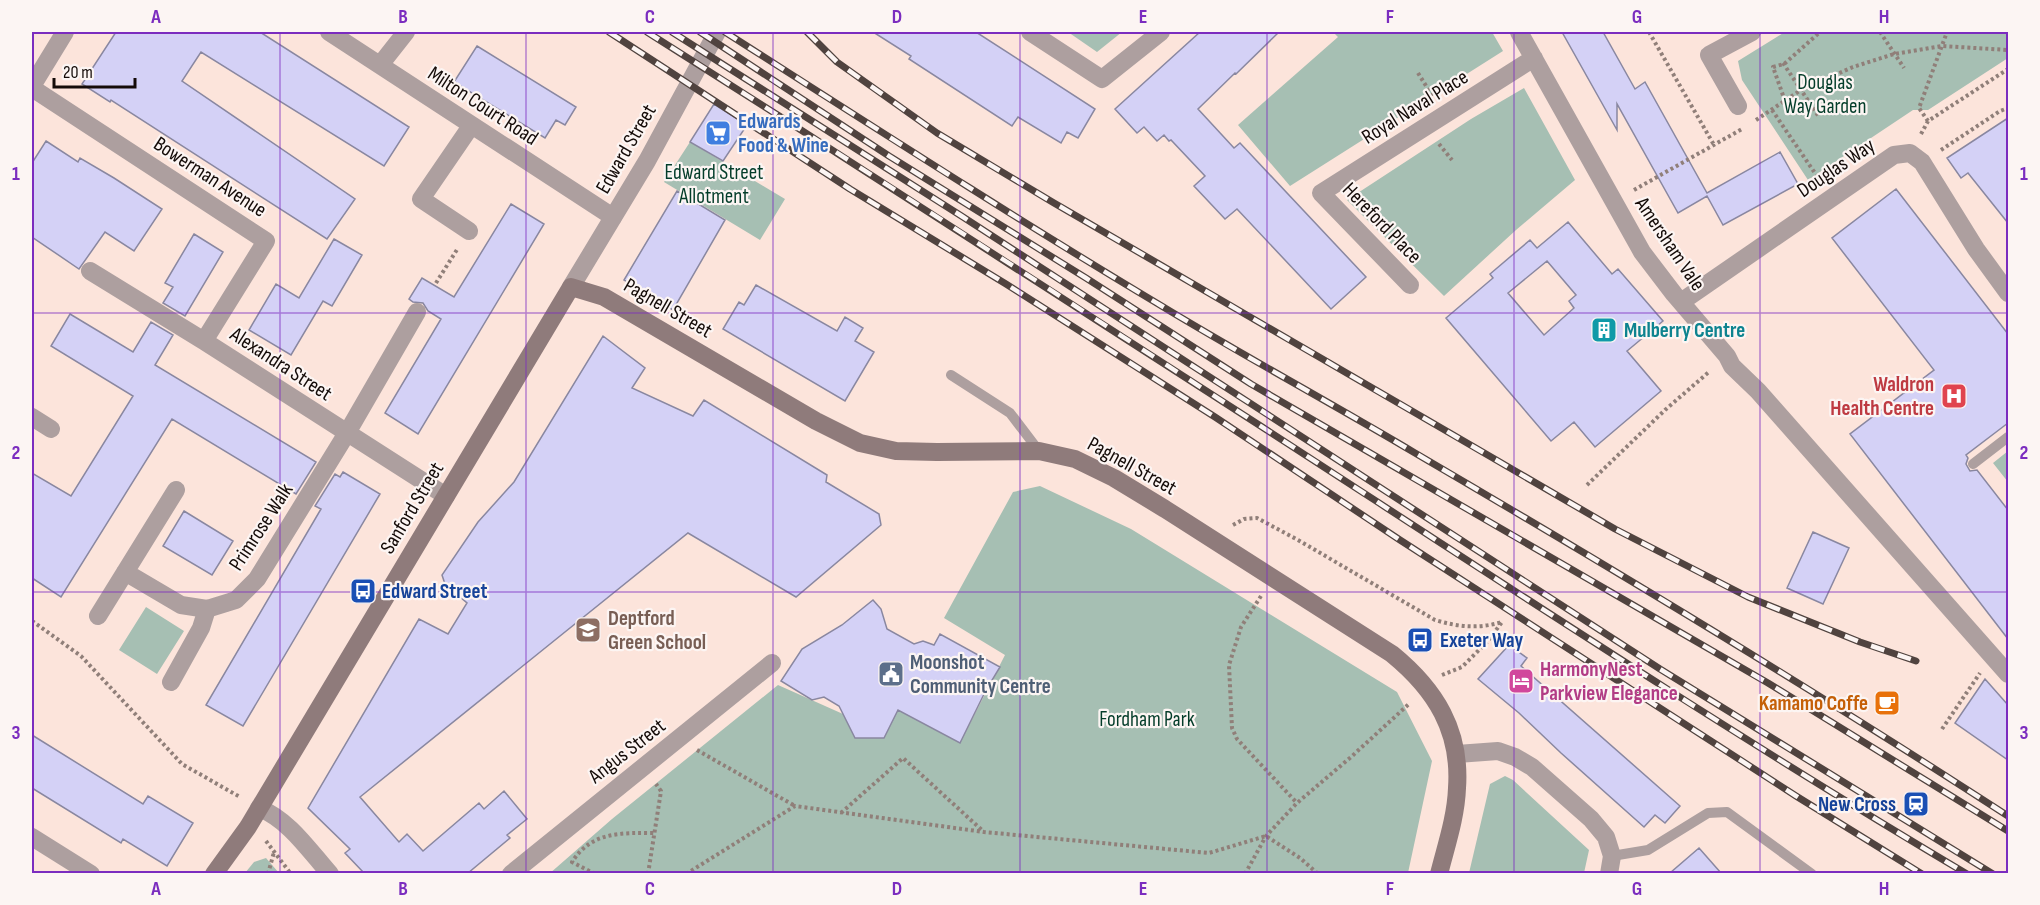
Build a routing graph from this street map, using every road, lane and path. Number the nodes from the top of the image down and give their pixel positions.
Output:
1 (65, 32) edge
2 (329, 32) edge
3 (406, 32) edge
4 (717, 32) edge
5 (1030, 32) edge
6 (1161, 32) edge
7 (1519, 32) edge
8 (1649, 32) edge
9 (1752, 32) edge
10 (1820, 32) edge
11 (1880, 32) edge
12 (1947, 32) edge
13 (1942, 46) junction
14 (2008, 50) edge
15 (1894, 54) junction
16 (1534, 58) junction
17 (1783, 63) junction
18 (380, 65) junction
19 (1904, 68) dead end
20 (2008, 69) edge
21 (1418, 73) dead end
22 (32, 87) edge
23 (1801, 90) junction
24 (1432, 95) dead end
25 (1785, 101) junction
26 (1738, 106) dead end
27 (2008, 108) edge
28 (1772, 110) junction
29 (1819, 117) dead end
30 (1928, 121) junction
31 (471, 126) junction
32 (1436, 141) dead end
33 (1714, 145) junction
34 (1938, 152) dead end
35 (1910, 153) junction
36 (1452, 160) dead end
37 (1819, 179) dead end
38 (1630, 192) dead end
39 (1321, 193) joint
40 (613, 217) junction
41 (469, 231) joint
42 (90, 271) dead end
43 (436, 283) dead end
44 (1410, 285) dead end
45 (571, 287) junction
46 (2008, 293) edge
47 (1681, 302) junction
48 (417, 312) dead end
49 (204, 341) junction
50 (1722, 361) junction
51 (951, 375) dead end
52 (32, 417) edge
53 (51, 429) dead end
54 (346, 433) junction
55 (2008, 437) edge
56 (1039, 451) junction
57 (1973, 464) dead end
58 (1587, 485) dead end
59 (176, 490) dead end
60 (446, 496) junction
61 (1233, 526) dead end
62 (125, 572) junction
63 (1262, 595) dead end
64 (207, 609) junction
65 (98, 616) dead end
66 (32, 621) edge
67 (772, 663) dead end
68 (1983, 670) dead end
69 (2008, 674) edge
70 (1440, 676) dead end
71 (171, 682) dead end
72 (1410, 704) dead end
73 (1941, 729) dead end
74 (679, 738) junction
75 (1456, 754) junction
76 (642, 767) junction
77 (238, 796) dead end
78 (1297, 803) junction
79 (795, 806) junction
80 (259, 808) junction
81 (841, 813) junction
82 (984, 832) junction
83 (655, 833) junction
84 (259, 835) dead end
85 (1266, 836) junction
86 (32, 837) edge
87 (274, 852) junction
88 (1610, 865) edge
89 (91, 873) edge
90 (214, 873) edge
91 (268, 873) edge
92 (291, 873) edge
93 (330, 873) edge
94 (511, 873) edge
95 (593, 873) edge
96 (648, 873) edge
97 (686, 873) edge
98 (1245, 873) edge
99 (1318, 873) edge
100 (1438, 873) edge
101 (1812, 873) edge

1 - 22 street
2 - 18 street, Milton Court Road
3 - 18 street
4 - 40 street, Edward Street
5 - 6 street
7 - 16 street, Amersham Vale
8 - 33 path
9 - 26 street
10 - 17 path
11 - 15 path
12 - 13 path
13 - 14 path
13 - 15 path
13 - 30 path
15 - 19 path
15 - 23 path
16 - 39 street, Royal Naval Place
16 - 47 street, Amersham Vale
17 - 23 path
17 - 25 path
18 - 31 street, Milton Court Road
20 - 30 path, Douglas Way
21 - 24 path
22 - 49 street, Bowerman Avenue
23 - 25 path
23 - 29 path
25 - 28 path
27 - 34 path
28 - 33 path
28 - 37 path
30 - 35 path, Douglas Way
31 - 40 street, Milton Court Road
31 - 41 street
32 - 36 path
33 - 38 path
35 - 46 street
35 - 47 street, Douglas Way
39 - 44 street, Hereford Place
40 - 45 street, Edward Street
41 - 43 path
42 - 49 street, Alexandra Street
45 - 56 main road, Pagnell Street
45 - 60 main road, Sanford Street
47 - 50 street, Amersham Vale
48 - 54 street, Primrose Walk
49 - 54 street, Alexandra Street
50 - 58 path
50 - 69 street, Amersham Vale
51 - 56 lane
52 - 53 street
54 - 60 street, Alexandra Street
54 - 64 street, Primrose Walk
55 - 57 lane
56 - 75 main road, Pagnell Street
59 - 62 street
60 - 80 main road, Sanford Street
61 - 70 path
62 - 64 street, Primrose Walk
62 - 65 street
63 - 78 path
64 - 71 street
66 - 77 path
67 - 74 street, Angus Street
68 - 73 path
72 - 78 path
74 - 76 street, Angus Street
74 - 79 path
75 - 88 street
75 - 100 main road, Pagnell Street
76 - 83 path
76 - 94 street, Angus Street
78 - 85 path
79 - 81 path
79 - 97 path
80 - 90 main road, Sanford Street
80 - 93 street
81 - 82 path
81 - 82 path
82 - 85 path
83 - 95 path
83 - 96 path
84 - 87 path
85 - 98 path
85 - 99 path
86 - 89 street
87 - 91 path
87 - 92 path
88 - 101 lane

